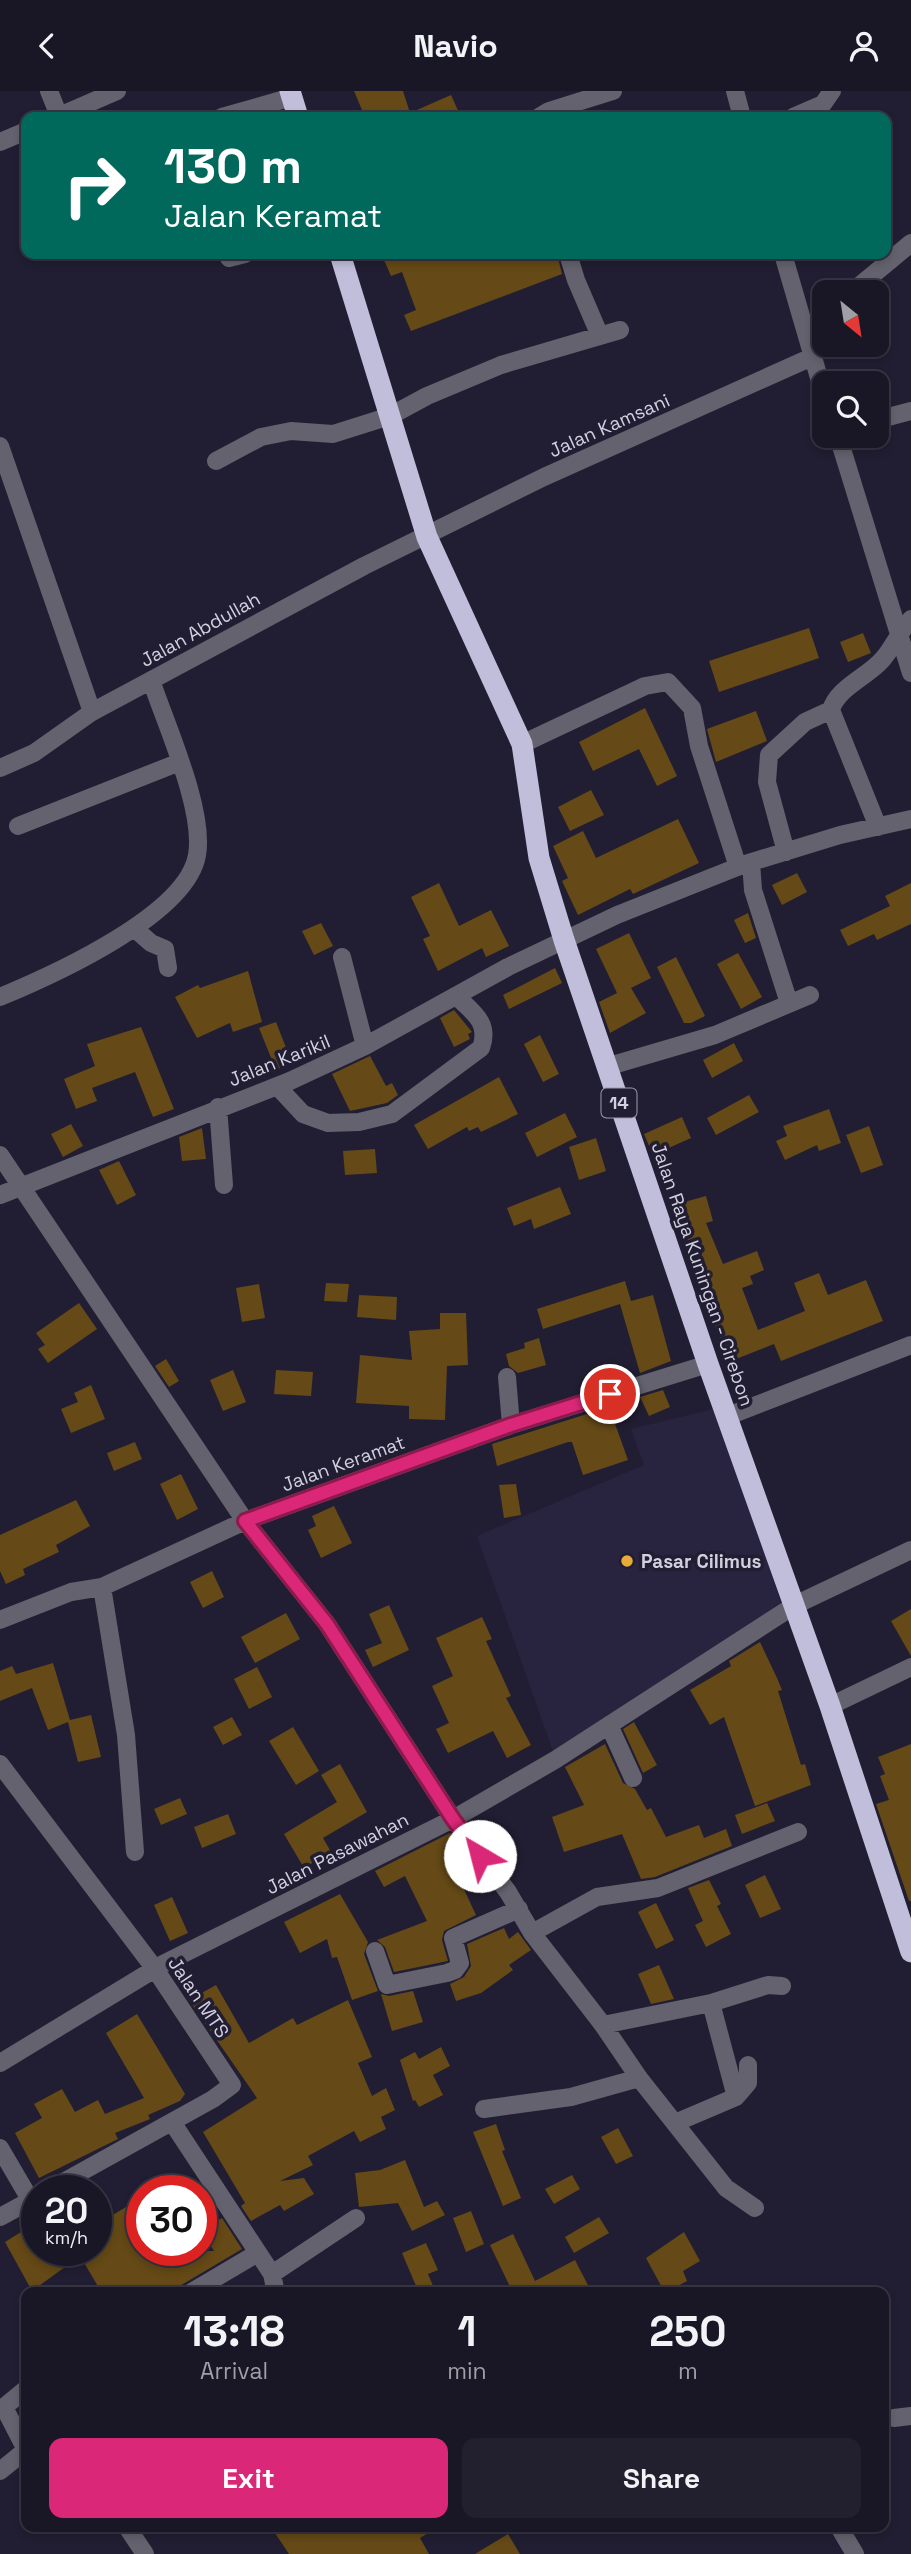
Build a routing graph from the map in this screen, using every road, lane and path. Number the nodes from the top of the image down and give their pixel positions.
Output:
1 (49, 91) edge
2 (116, 91) edge
3 (613, 91) edge
4 (735, 91) edge
5 (832, 91) edge
6 (293, 102) edge
7 (56, 112) edge
8 (69, 112) edge
9 (246, 112) edge
10 (547, 112) edge
11 (740, 112) edge
12 (805, 112) edge
13 (21, 133) edge
14 (0, 142) edge
15 (911, 243) edge
16 (342, 259) edge
17 (570, 259) edge
18 (785, 259) edge
19 (866, 280) edge
20 (812, 326) edge
21 (620, 330) dead end
22 (808, 330) junction
23 (600, 336) junction
24 (812, 357) junction
25 (816, 371) edge
26 (911, 411) edge
27 (390, 416) junction
28 (889, 417) edge
29 (0, 446) edge
30 (842, 448) edge
31 (215, 461) dead end
32 (427, 537) junction
33 (905, 625) edge
34 (911, 673) edge
35 (151, 680) junction
36 (831, 710) junction
37 (92, 712) junction
38 (522, 744) junction
39 (180, 762) junction
40 (0, 768) edge
41 (911, 819) edge
42 (18, 826) dead end
43 (878, 827) junction
44 (786, 852) junction
45 (745, 865) junction
46 (135, 929) junction
47 (564, 940) junction
48 (342, 957) dead end
49 (168, 968) dead end
50 (810, 995) dead end
51 (456, 996) junction
52 (0, 997) edge
53 (789, 1003) junction
54 (365, 1046) junction
55 (606, 1067) junction
56 (277, 1086) junction
57 (218, 1107) junction
58 (0, 1155) edge
59 (224, 1185) dead end
60 (22, 1187) junction
61 (0, 1195) edge
62 (911, 1345) edge
63 (708, 1364) junction
64 (507, 1377) dead end
65 (728, 1416) junction
66 (511, 1425) junction
67 (245, 1521) junction
68 (911, 1550) edge
69 (102, 1587) junction
70 (795, 1605) junction
71 (0, 1620) edge
72 (911, 1667) edge
73 (830, 1706) junction
74 (609, 1725) junction
75 (0, 1764) edge
76 (633, 1778) dead end
77 (453, 1819) junction
78 (798, 1832) dead end
79 (135, 1852) dead end
80 (519, 1909) junction
81 (532, 1933) junction
82 (374, 1951) dead end
83 (911, 1952) edge
84 (155, 1969) junction
85 (782, 1986) dead end
86 (711, 2003) junction
87 (603, 2025) junction
88 (0, 2063) edge
89 (748, 2065) dead end
90 (639, 2078) junction
91 (736, 2097) junction
92 (484, 2109) dead end
93 (173, 2122) junction
94 (675, 2123) junction
95 (0, 2148) edge
96 (76, 2175) edge
97 (21, 2180) edge
98 (21, 2206) edge
99 (755, 2209) dead end
100 (0, 2217) edge
101 (356, 2218) dead end
102 (256, 2254) junction
103 (272, 2274) junction
104 (200, 2287) edge
105 (275, 2287) edge
106 (21, 2393) edge
107 (21, 2435) edge
108 (21, 2447) edge
109 (0, 2471) edge
110 (130, 2532) edge
111 (842, 2532) edge
112 (145, 2554) edge
113 (855, 2554) edge

1 - 7 street
2 - 8 street
3 - 10 street
4 - 11 street
5 - 12 street
6 - 9 street
13 - 14 street
15 - 19 street
16 - 27 highway, Jalan Raya Kuningan - Cirebon / 14
17 - 23 street
18 - 22 street
20 - 22 street
21 - 23 street
22 - 24 street
23 - 27 street
24 - 25 street
24 - 32 street, Jalan Kamsani
26 - 28 street
27 - 31 street
27 - 32 highway, Jalan Raya Kuningan - Cirebon / 14
29 - 37 street
30 - 33 street
32 - 35 street, Jalan Abdullah
32 - 38 highway, Jalan Raya Kuningan - Cirebon / 14
33 - 34 street
33 - 36 street
35 - 37 street, Jalan Abdullah
35 - 39 street
36 - 43 street
36 - 44 street
37 - 40 street, Jalan Abdullah
38 - 45 street
38 - 47 highway, Jalan Raya Kuningan - Cirebon / 14
39 - 42 street
39 - 46 street
41 - 43 street, Jalan Karikil
43 - 44 street, Jalan Karikil
44 - 45 street, Jalan Karikil
45 - 47 street, Jalan Karikil
45 - 53 street
46 - 49 street
46 - 52 street
47 - 51 street, Jalan Karikil
47 - 55 highway, Jalan Raya Kuningan - Cirebon / 14
48 - 54 street
50 - 53 street
51 - 54 street, Jalan Karikil
51 - 56 street
53 - 55 street
54 - 56 street, Jalan Karikil
55 - 63 highway, Jalan Raya Kuningan - Cirebon / 14
56 - 57 street, Jalan Karikil
57 - 59 street
57 - 60 street, Jalan Karikil
58 - 60 street
60 - 61 street, Jalan Karikil
60 - 67 street
62 - 65 street
63 - 65 highway, Jalan Raya Kuningan - Cirebon / 14
63 - 66 street, Jalan Keramat
64 - 66 street
65 - 70 highway, Jalan Raya Kuningan - Cirebon / 14
66 - 67 street, Jalan Keramat
67 - 69 street, Jalan Keramat
67 - 77 street
68 - 70 street, Jalan Pasawahan
69 - 71 street, Jalan Keramat
69 - 79 street
70 - 73 highway, Jalan Raya Kuningan - Cirebon / 14
70 - 74 street, Jalan Pasawahan
72 - 73 street
73 - 83 highway, Jalan Raya Kuningan - Cirebon / 14
74 - 76 street
74 - 77 street, Jalan Pasawahan
75 - 84 street, Jalan MTS
77 - 80 street
77 - 84 street, Jalan Pasawahan
78 - 81 street
80 - 81 street
80 - 82 street
81 - 87 street
84 - 88 street, Jalan Pasawahan
84 - 93 street, Jalan MTS
85 - 86 street
86 - 87 street
86 - 91 street
87 - 90 street
89 - 91 street
90 - 92 street
90 - 94 street
91 - 94 street
93 - 96 street, Jalan MTS
93 - 102 street
94 - 99 street
95 - 97 street
98 - 100 street
101 - 103 street
102 - 103 street
102 - 104 street
103 - 105 street
106 - 107 street
108 - 109 street
110 - 112 street
111 - 113 street

